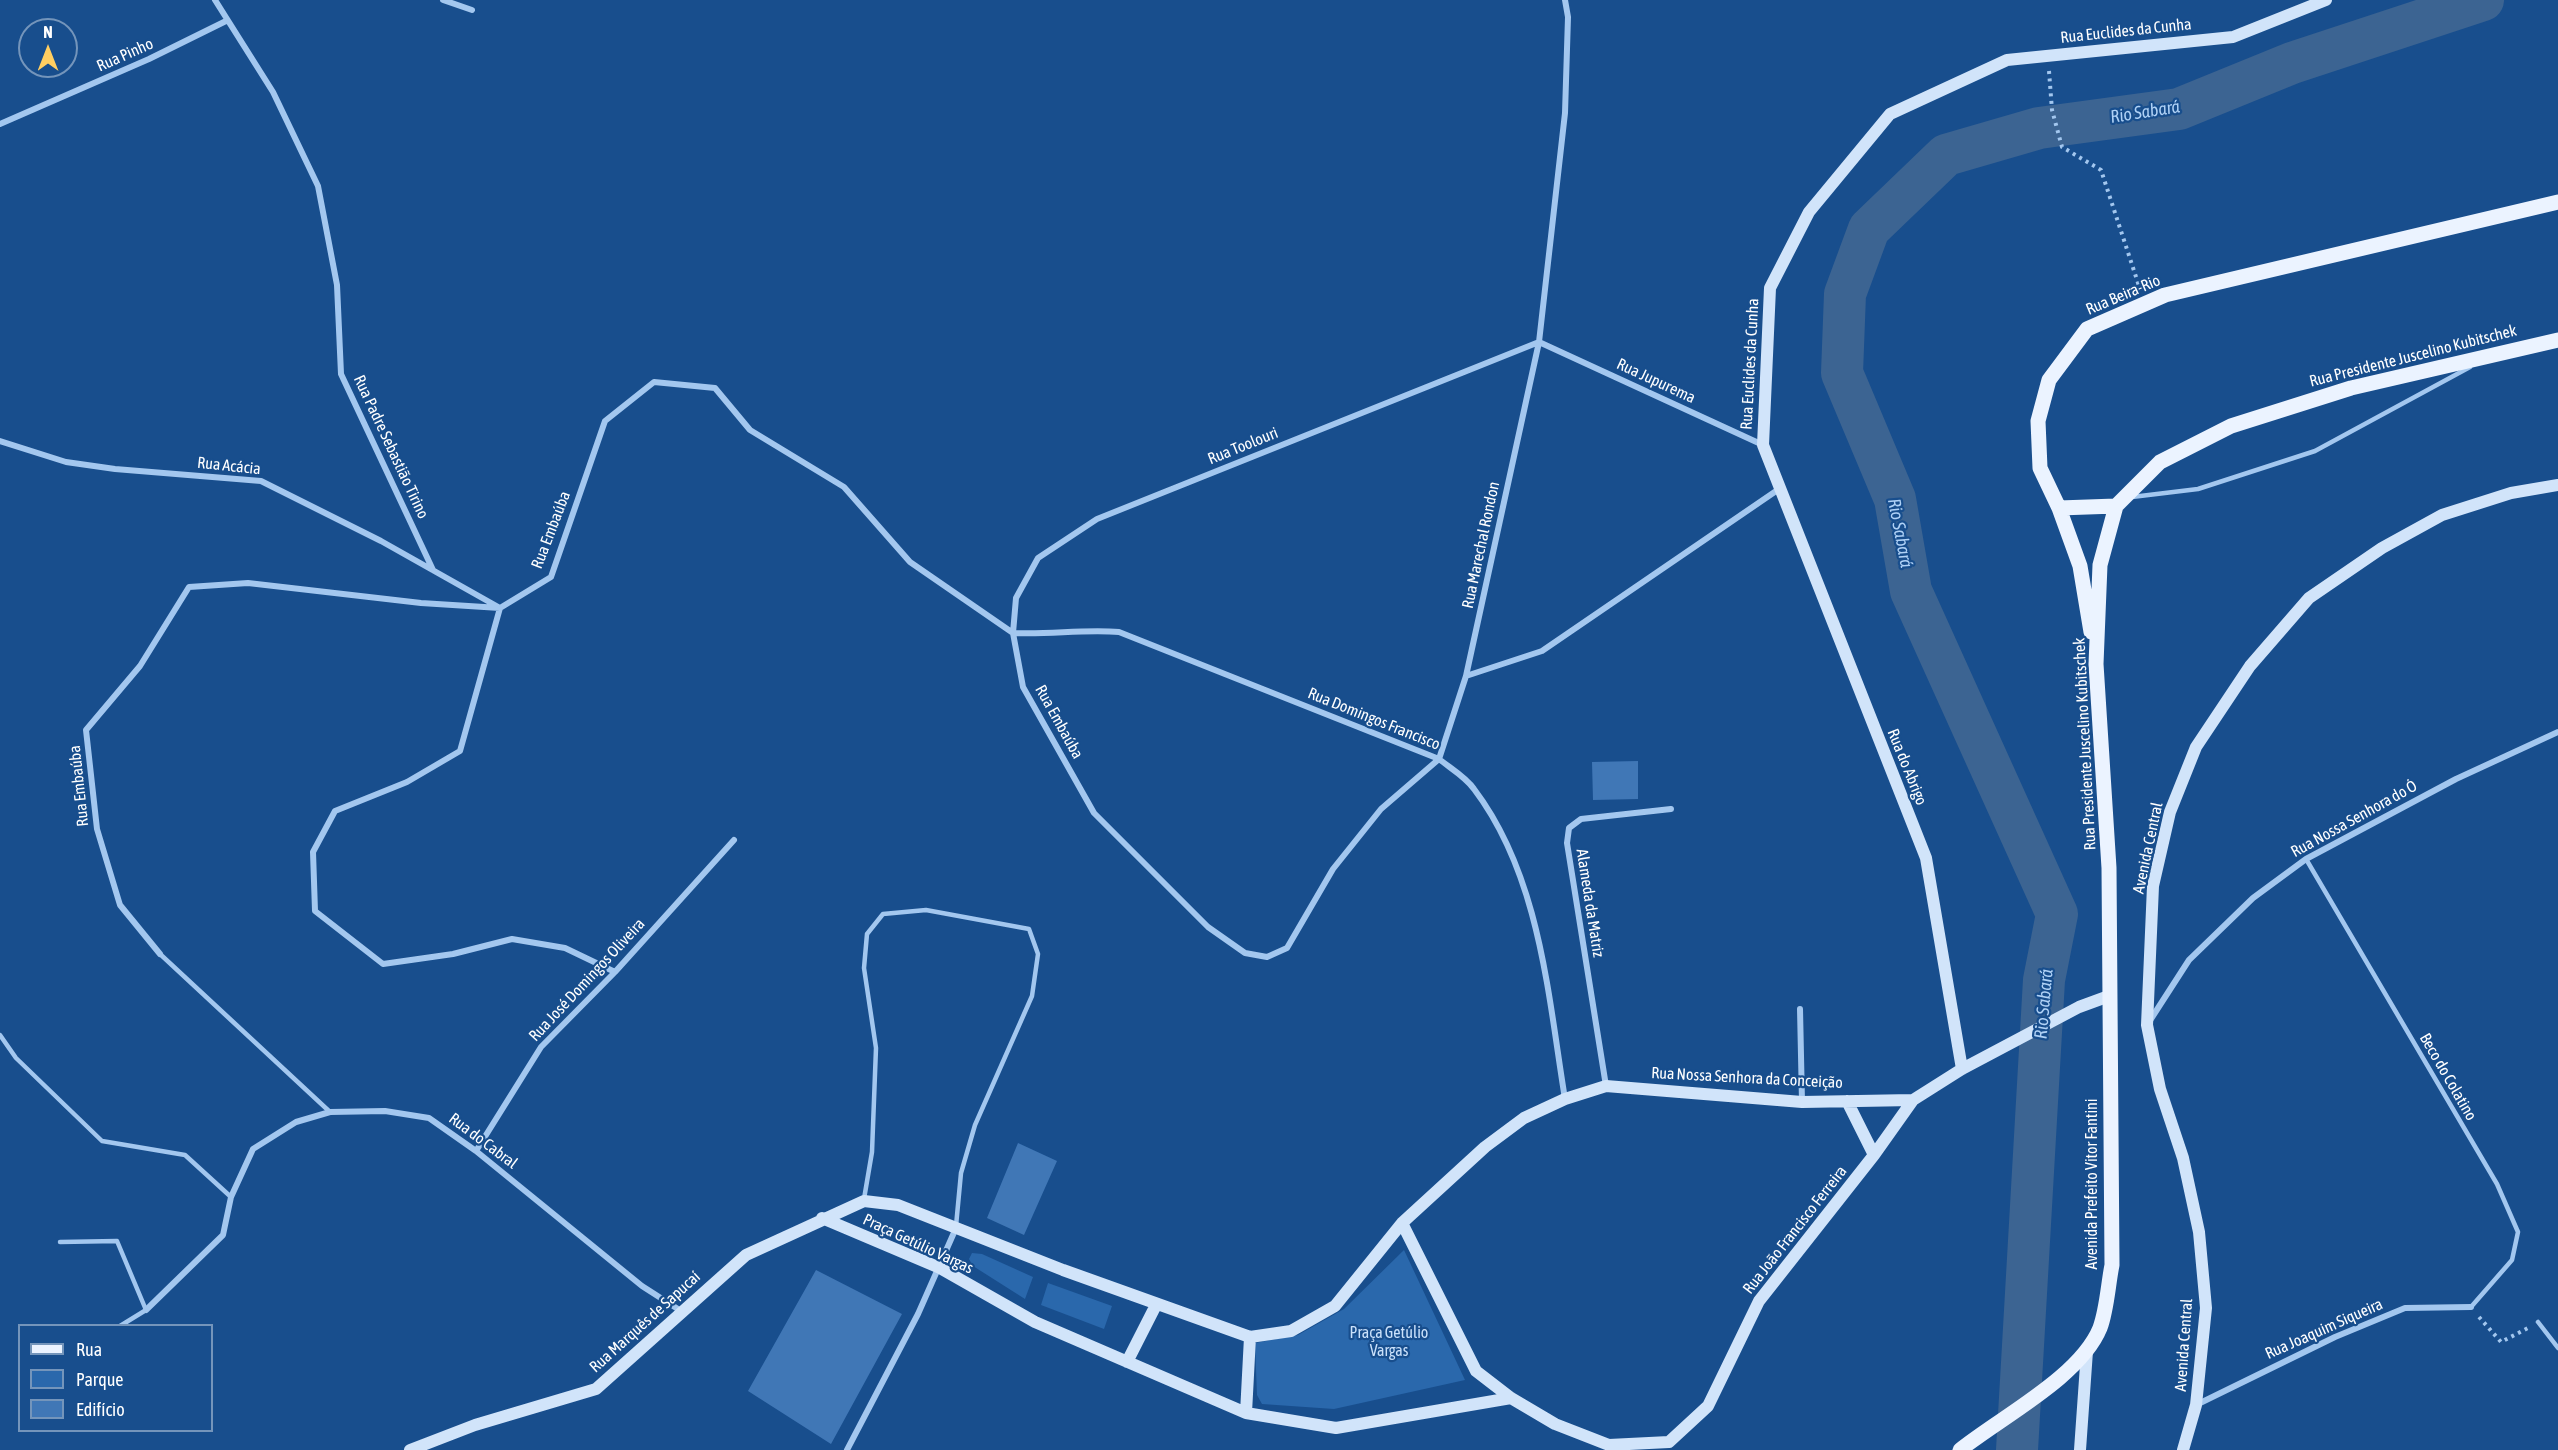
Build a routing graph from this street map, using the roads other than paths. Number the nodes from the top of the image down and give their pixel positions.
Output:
1 (214, 0) edge
2 (443, 0) edge
3 (1564, 0) edge
4 (2326, 0) edge
5 (472, 10) dead end
6 (226, 21) junction
7 (0, 124) edge
8 (2558, 202) edge
9 (2558, 340) edge
10 (1539, 342) junction
11 (2494, 354) junction
12 (0, 441) edge
13 (1763, 445) junction
14 (2558, 485) edge
15 (1779, 489) junction
16 (2119, 502) junction
17 (2059, 508) junction
18 (434, 570) junction
19 (500, 608) junction
20 (1013, 633) junction
21 (2096, 664) junction
22 (1466, 676) junction
23 (2558, 733) edge
24 (1439, 759) junction
25 (1671, 809) dead end
26 (734, 840) dead end
27 (2306, 859) junction
28 (160, 954) joint
29 (615, 972) junction
30 (2109, 996) junction
31 (1800, 1009) dead end
32 (2147, 1025) junction
33 (0, 1035) edge
34 (1962, 1069) junction
35 (1606, 1086) junction
36 (1565, 1099) junction
37 (1913, 1100) junction
38 (1847, 1101) junction
39 (1802, 1102) junction
40 (330, 1112) junction
41 (476, 1151) junction
42 (1874, 1155) junction
43 (231, 1197) junction
44 (864, 1201) junction
45 (822, 1218) junction
46 (1402, 1223) junction
47 (956, 1227) junction
48 (60, 1242) dead end
49 (940, 1268) junction
50 (1156, 1305) junction
51 (2471, 1307) joint
52 (147, 1310) junction
53 (681, 1311) junction
54 (2538, 1322) road end
55 (123, 1324) edge
56 (1250, 1337) junction
57 (2558, 1348) edge
58 (2087, 1351) junction
59 (1127, 1362) junction
60 (1511, 1398) junction
61 (2196, 1405) junction
62 (1246, 1413) junction
63 (1670, 1446) edge
64 (1960, 1449) edge
65 (410, 1450) edge
66 (847, 1450) edge
67 (2080, 1450) edge
68 (2183, 1450) edge

1 - 6 street, Rua Padre Sebastião Tirino
2 - 5 street
3 - 10 street, Rua Marechal Rondon
4 - 13 main road, Rua Euclides da Cunha
6 - 7 street, Rua Pinho
6 - 18 street, Rua Padre Sebastião Tirino
8 - 17 main road, Rua Beira-Rio
9 - 11 main road, Rua Presidente Juscelino Kubitschek
10 - 13 street, Rua Jupurema
10 - 20 street, Rua Toolouri
10 - 22 street, Rua Marechal Rondon
11 - 16 lane
11 - 16 main road, Rua Presidente Juscelino Kubitschek
12 - 18 street, Rua Acácia
13 - 15 main road, Rua Euclides da Cunha
14 - 32 main road, Avenida Central
15 - 22 street
15 - 34 main road, Rua do Abrigo
16 - 17 main road
16 - 21 main road, Rua Presidente Juscelino Kubitschek
17 - 21 main road, Rua Beira-Rio
18 - 19 street, Rua Acácia
19 - 20 street, Rua Embaúba
19 - 28 street, Rua Embaúba
19 - 29 street
20 - 24 street, Rua Domingos Francisco
20 - 24 street, Rua Embaúba
21 - 30 main road, Rua Presidente Juscelino Kubitschek
22 - 24 street, Rua Marechal Rondon
23 - 27 street, Rua Nossa Senhora do Ó
24 - 36 street, Rua Domingos Francisco
25 - 35 street, Alameda da Matriz
26 - 29 street, Rua José Domingos Oliveira
27 - 32 street, Rua Nossa Senhora do Ó
27 - 51 lane, Beco do Colatino
28 - 40 lane, Rua Embaúba
29 - 41 street, Rua José Domingos Oliveira
30 - 34 main road
30 - 58 main road, Avenida Prefeito Vitor Fantini
31 - 39 street
32 - 61 main road, Avenida Central
33 - 43 lane
34 - 37 main road
35 - 36 main road, Rua Nossa Senhora da Conceição
35 - 39 main road, Rua Nossa Senhora da Conceição
36 - 46 main road, Rua Nossa Senhora da Conceição
37 - 38 main road, Rua Nossa Senhora da Conceição
37 - 42 main road, Rua João Francisco Ferreira
38 - 39 main road, Rua Nossa Senhora da Conceição
38 - 42 main road
40 - 41 street, Rua do Cabral
40 - 43 street, Rua do Cabral
41 - 53 street, Rua do Cabral
42 - 63 main road, Rua João Francisco Ferreira
43 - 52 street, Rua do Cabral
44 - 45 main road, Praça Getúlio Vargas
44 - 47 main road, Praça Getúlio Vargas
44 - 47 lane
45 - 49 main road, Praça Getúlio Vargas
45 - 53 main road, Rua Marquês de Sapucaí
46 - 56 main road, Praça Getúlio Vargas
46 - 60 main road
47 - 49 street
47 - 50 main road, Praça Getúlio Vargas
48 - 52 lane
49 - 59 main road, Praça Getúlio Vargas
49 - 66 street
50 - 56 main road, Praça Getúlio Vargas
50 - 59 main road
51 - 61 street, Rua Joaquim Siqueira
52 - 55 lane, Rua do Cabral
53 - 65 main road, Rua Marquês de Sapucaí
54 - 57 lane
56 - 62 main road
58 - 64 main road, Avenida Prefeito Vitor Fantini
58 - 67 main road
59 - 62 main road, Praça Getúlio Vargas
60 - 62 main road, Praça Getúlio Vargas
60 - 63 main road
61 - 68 main road, Avenida Central

